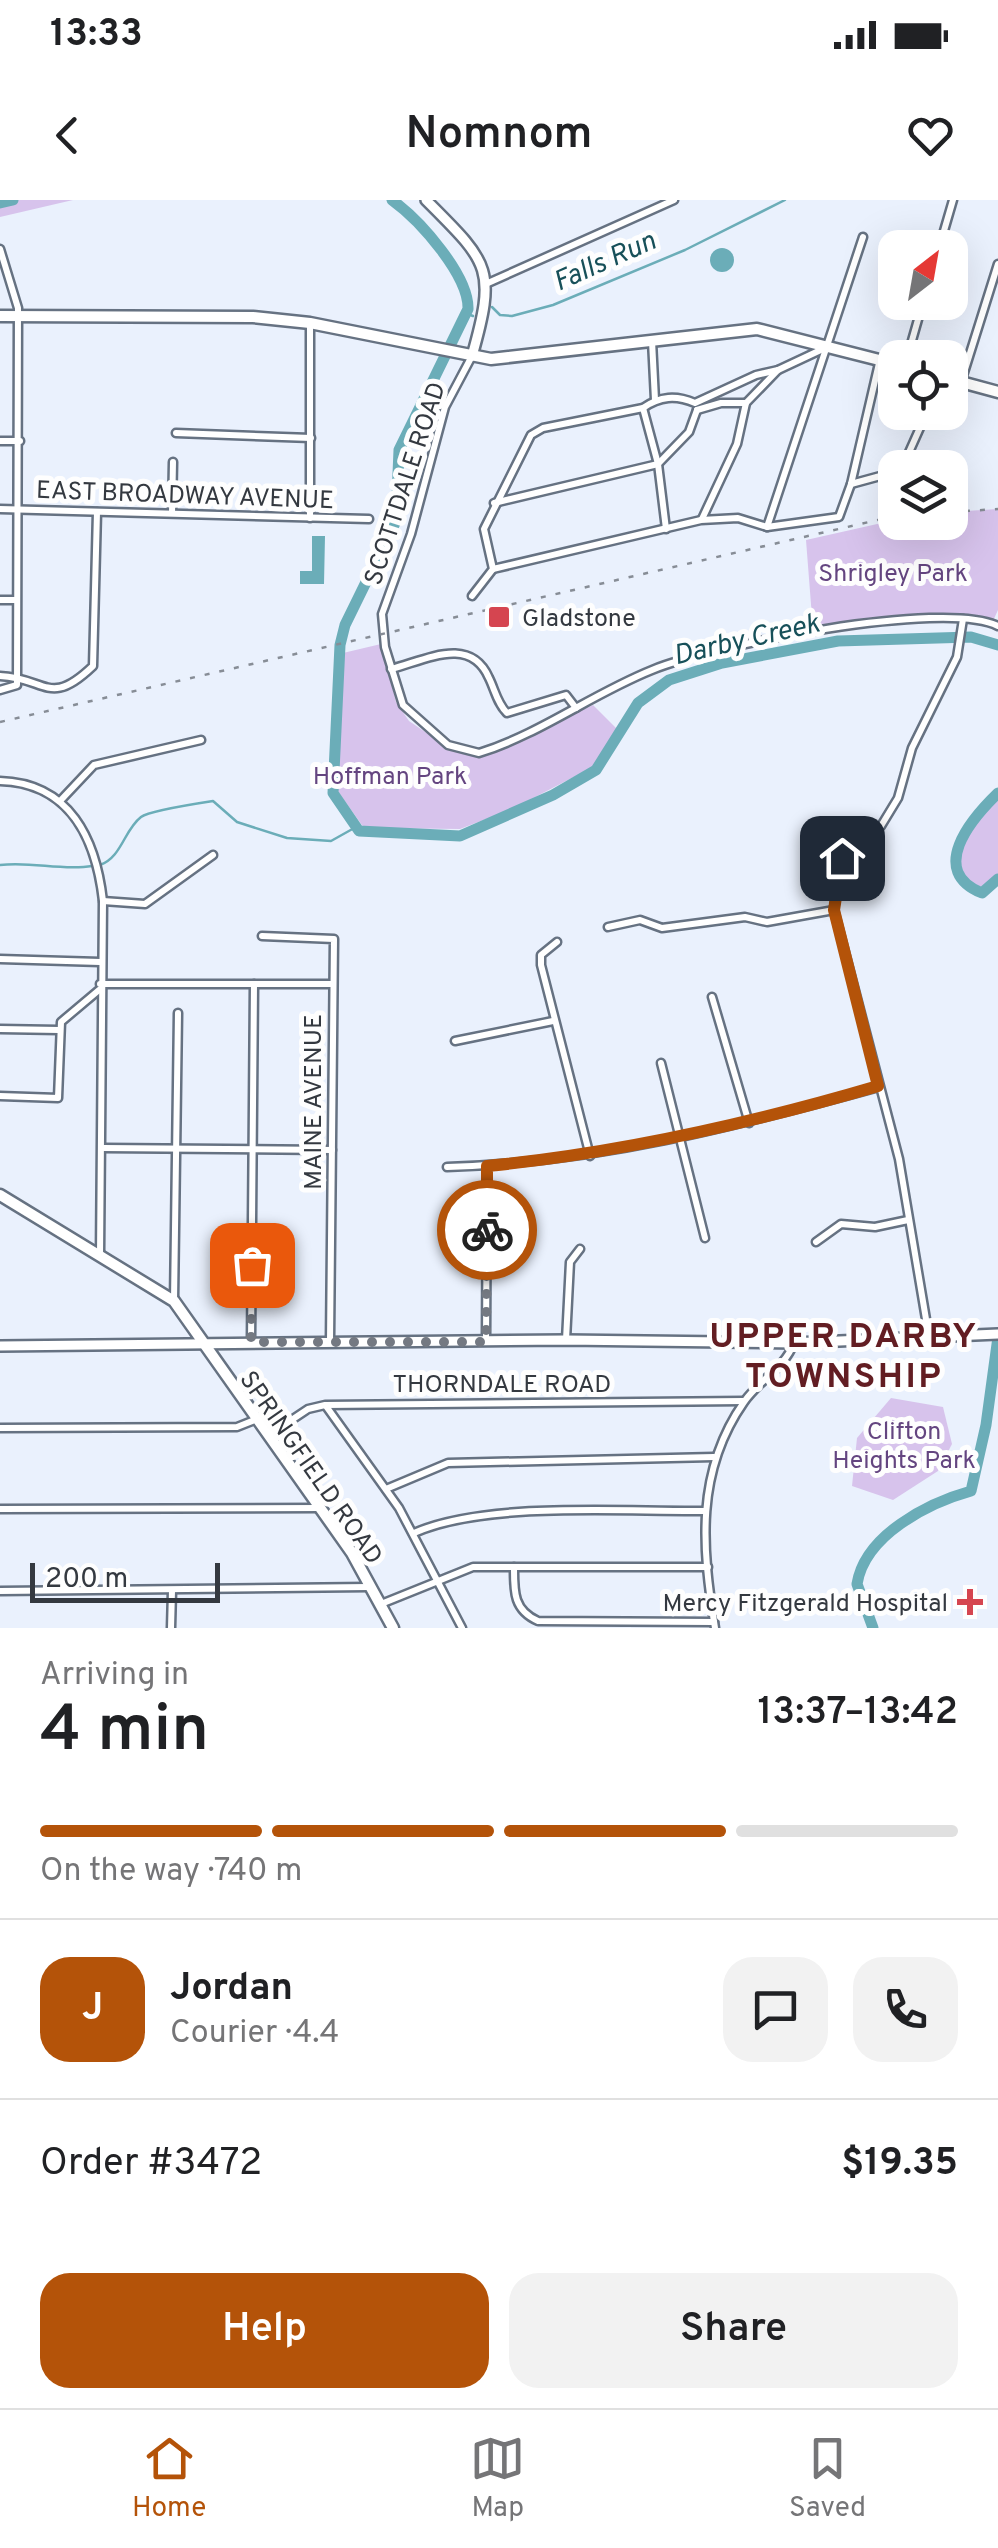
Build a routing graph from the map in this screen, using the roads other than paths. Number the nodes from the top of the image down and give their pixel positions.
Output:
1 (426, 200) edge
2 (674, 200) edge
3 (953, 200) edge
4 (944, 230) edge
5 (862, 236) dead end
6 (0, 249) edge
7 (998, 264) edge
8 (488, 283) junction
9 (0, 316) edge
10 (18, 316) junction
11 (310, 323) junction
12 (652, 338) junction
13 (968, 345) edge
14 (830, 346) junction
15 (468, 355) junction
16 (878, 359) edge
17 (878, 369) edge
18 (778, 370) junction
19 (968, 384) edge
20 (998, 392) edge
21 (655, 400) junction
22 (746, 403) junction
23 (696, 406) junction
24 (643, 408) junction
25 (176, 433) dead end
26 (311, 438) junction
27 (20, 441) junction
28 (0, 442) edge
29 (172, 462) dead end
30 (658, 464) junction
31 (878, 477) edge
32 (852, 484) junction
33 (494, 504) junction
34 (0, 509) edge
35 (18, 510) junction
36 (97, 512) junction
37 (172, 513) junction
38 (310, 518) junction
39 (369, 519) dead end
40 (701, 520) junction
41 (767, 527) junction
42 (666, 529) junction
43 (492, 569) junction
44 (472, 596) dead end
45 (0, 600) edge
46 (15, 600) junction
47 (963, 621) junction
48 (998, 626) edge
49 (391, 670) junction
50 (0, 676) edge
51 (16, 677) junction
52 (0, 690) edge
53 (576, 708) junction
54 (201, 740) dead end
55 (0, 781) edge
56 (61, 800) junction
57 (213, 854) dead end
58 (103, 901) junction
59 (834, 910) junction
60 (608, 927) dead end
61 (262, 936) dead end
62 (557, 942) dead end
63 (0, 959) edge
64 (100, 962) junction
65 (254, 984) junction
66 (333, 984) junction
67 (100, 986) junction
68 (712, 997) dead end
69 (178, 1013) dead end
70 (553, 1020) junction
71 (0, 1029) edge
72 (59, 1030) junction
73 (455, 1041) dead end
74 (661, 1064) dead end
75 (878, 1086) junction
76 (0, 1096) edge
77 (749, 1123) junction
78 (680, 1138) junction
79 (103, 1148) junction
80 (174, 1149) junction
81 (253, 1150) junction
82 (332, 1150) junction
83 (590, 1156) junction
84 (447, 1166) dead end
85 (487, 1166) junction
86 (0, 1195) edge
87 (908, 1220) junction
88 (705, 1238) dead end
89 (816, 1242) dead end
90 (580, 1249) dead end
91 (100, 1256) junction
92 (174, 1301) junction
93 (998, 1334) edge
94 (930, 1337) junction
95 (566, 1340) junction
96 (330, 1341) junction
97 (251, 1342) junction
98 (486, 1342) junction
99 (794, 1343) junction
100 (202, 1344) junction
101 (0, 1346) edge
102 (744, 1402) junction
103 (326, 1404) junction
104 (256, 1419) junction
105 (0, 1428) edge
106 (268, 1436) junction
107 (714, 1456) junction
108 (386, 1489) junction
109 (322, 1508) junction
110 (0, 1509) edge
111 (704, 1511) junction
112 (414, 1533) junction
113 (708, 1566) junction
114 (514, 1568) junction
115 (438, 1580) junction
116 (371, 1586) junction
117 (0, 1591) edge
118 (172, 1591) junction
119 (381, 1604) junction
120 (715, 1625) edge
121 (172, 1628) edge
122 (393, 1628) edge
123 (462, 1628) edge

1 - 8 street
2 - 8 street
3 - 4 street
5 - 14 street
6 - 10 street
7 - 13 street
8 - 15 street
9 - 10 main road
10 - 11 main road
10 - 27 street
11 - 15 main road
11 - 26 street
12 - 14 main road
12 - 15 main road
12 - 21 street
14 - 16 main road
14 - 18 street
14 - 41 street
15 - 49 street, SCOTTDALE ROAD
17 - 32 street
18 - 22 street
18 - 23 street
19 - 20 main road
21 - 23 street
21 - 24 street
22 - 23 street
22 - 40 street
23 - 30 street
24 - 30 street
24 - 33 street
25 - 26 street
26 - 38 street
27 - 28 street
27 - 35 street
29 - 37 street
30 - 33 street
30 - 42 street
31 - 32 street
32 - 41 street
33 - 43 street
34 - 35 street, EAST BROADWAY AVENUE
35 - 36 street, EAST BROADWAY AVENUE
35 - 46 street
36 - 37 street, EAST BROADWAY AVENUE
36 - 51 street
37 - 38 street, EAST BROADWAY AVENUE
38 - 39 street, EAST BROADWAY AVENUE
40 - 41 street
40 - 42 street
42 - 43 street
43 - 44 street
45 - 46 street
46 - 51 street
47 - 48 street, SCOTTDALE ROAD
47 - 53 street, SCOTTDALE ROAD
47 - 59 street
49 - 53 street
49 - 53 street, SCOTTDALE ROAD
50 - 51 street
51 - 52 street
54 - 56 street
55 - 56 street
56 - 58 street
57 - 58 street
58 - 64 street
59 - 60 street
59 - 75 street
61 - 66 street, MAINE AVENUE
62 - 70 street
63 - 64 street
64 - 67 street
65 - 66 street
65 - 67 street
65 - 81 street
66 - 82 street, MAINE AVENUE
67 - 72 street
67 - 79 street
68 - 77 street
69 - 80 street
70 - 73 street
70 - 83 street
71 - 72 street
72 - 76 street
74 - 78 street
75 - 77 street
75 - 87 street
77 - 78 street
78 - 83 street
78 - 88 street
79 - 80 street
79 - 91 street
80 - 81 street
80 - 92 street
81 - 82 street
81 - 97 street
82 - 96 street, MAINE AVENUE
83 - 85 street
84 - 85 street
85 - 98 street
86 - 91 main road, SPRINGFIELD ROAD
87 - 89 street
87 - 94 street
90 - 95 street
91 - 92 main road, SPRINGFIELD ROAD
92 - 100 main road, SPRINGFIELD ROAD
93 - 94 street
94 - 99 street
95 - 98 street
95 - 99 street
96 - 97 street
96 - 98 street
97 - 100 street
99 - 102 street
100 - 101 street
100 - 104 main road, SPRINGFIELD ROAD
102 - 103 street, THORNDALE ROAD
102 - 107 street
103 - 106 street, THORNDALE ROAD
103 - 108 street
104 - 105 street
104 - 106 main road, SPRINGFIELD ROAD
106 - 109 main road, SPRINGFIELD ROAD
107 - 108 street
107 - 111 street
108 - 112 street
109 - 110 street
109 - 116 main road, SPRINGFIELD ROAD
111 - 112 street
111 - 113 street
112 - 115 street
113 - 114 street
113 - 120 street
114 - 115 street
114 - 120 street
115 - 119 street
115 - 123 street
116 - 118 street
116 - 119 main road, SPRINGFIELD ROAD
117 - 118 street
118 - 121 street
119 - 122 main road, SPRINGFIELD ROAD

